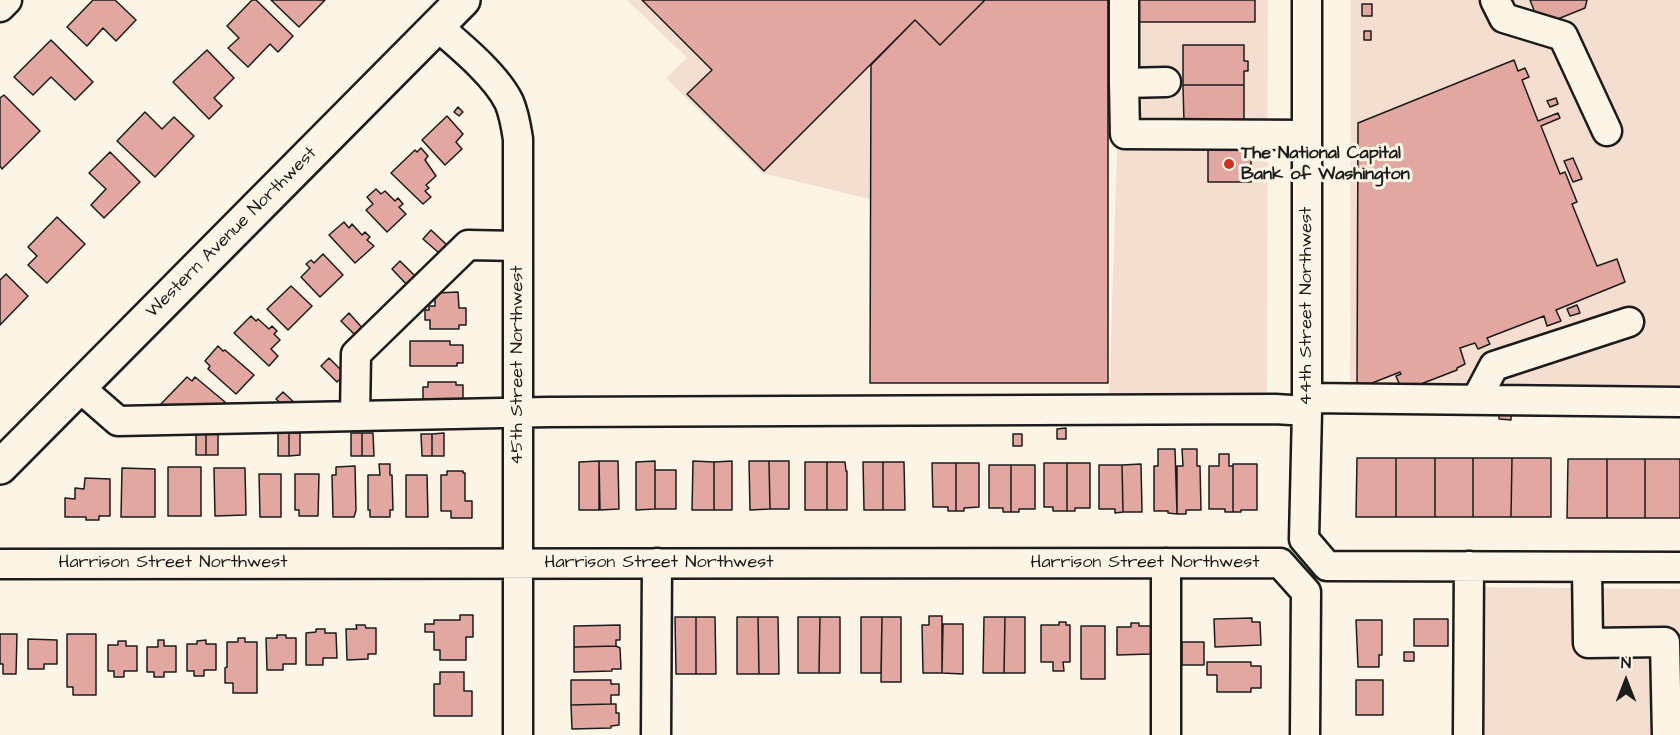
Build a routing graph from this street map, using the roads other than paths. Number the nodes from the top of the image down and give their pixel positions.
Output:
1 (7, 0) edge
2 (463, 0) edge
3 (1124, 0) edge
4 (1307, 0) edge
5 (1496, 0) edge
6 (0, 7) edge
7 (437, 26) junction
8 (1166, 82) dead end
9 (1124, 83) junction
10 (1608, 131) dead end
11 (1307, 135) junction
12 (518, 246) junction
13 (1629, 322) dead end
14 (79, 387) junction
15 (1476, 400) junction
16 (1680, 402) edge
17 (1307, 404) junction
18 (518, 412) junction
19 (355, 416) junction
20 (0, 467) edge
21 (518, 563) junction
22 (657, 563) junction
23 (1166, 563) junction
24 (0, 564) edge
25 (1469, 566) junction
26 (1587, 567) junction
27 (1680, 567) edge
28 (518, 735) edge
29 (656, 735) edge
30 (1166, 735) edge
31 (1305, 735) edge
32 (1468, 735) edge
33 (1667, 735) edge

1 - 6 street
2 - 7 main road, Western Avenue Northwest
3 - 9 street
4 - 11 street, 44th Street Northwest
5 - 10 street
7 - 12 street, 45th Street Northwest
7 - 14 main road, Western Avenue Northwest
8 - 9 street
9 - 11 street
11 - 17 street, 44th Street Northwest
12 - 18 street, 45th Street Northwest
12 - 19 street
13 - 15 street
14 - 19 street
14 - 20 main road, Western Avenue Northwest
15 - 16 street
15 - 17 street
17 - 18 street
17 - 25 street, 44th Street Northwest
18 - 19 street
18 - 21 street, 45th Street Northwest
21 - 22 street, Harrison Street Northwest
21 - 24 street, Harrison Street Northwest
21 - 28 street, 45th Street Northwest
22 - 23 street, Harrison Street Northwest
22 - 29 street
23 - 30 street
23 - 31 street, Harrison Street Northwest
25 - 26 street
25 - 32 street
26 - 27 street
26 - 33 street

